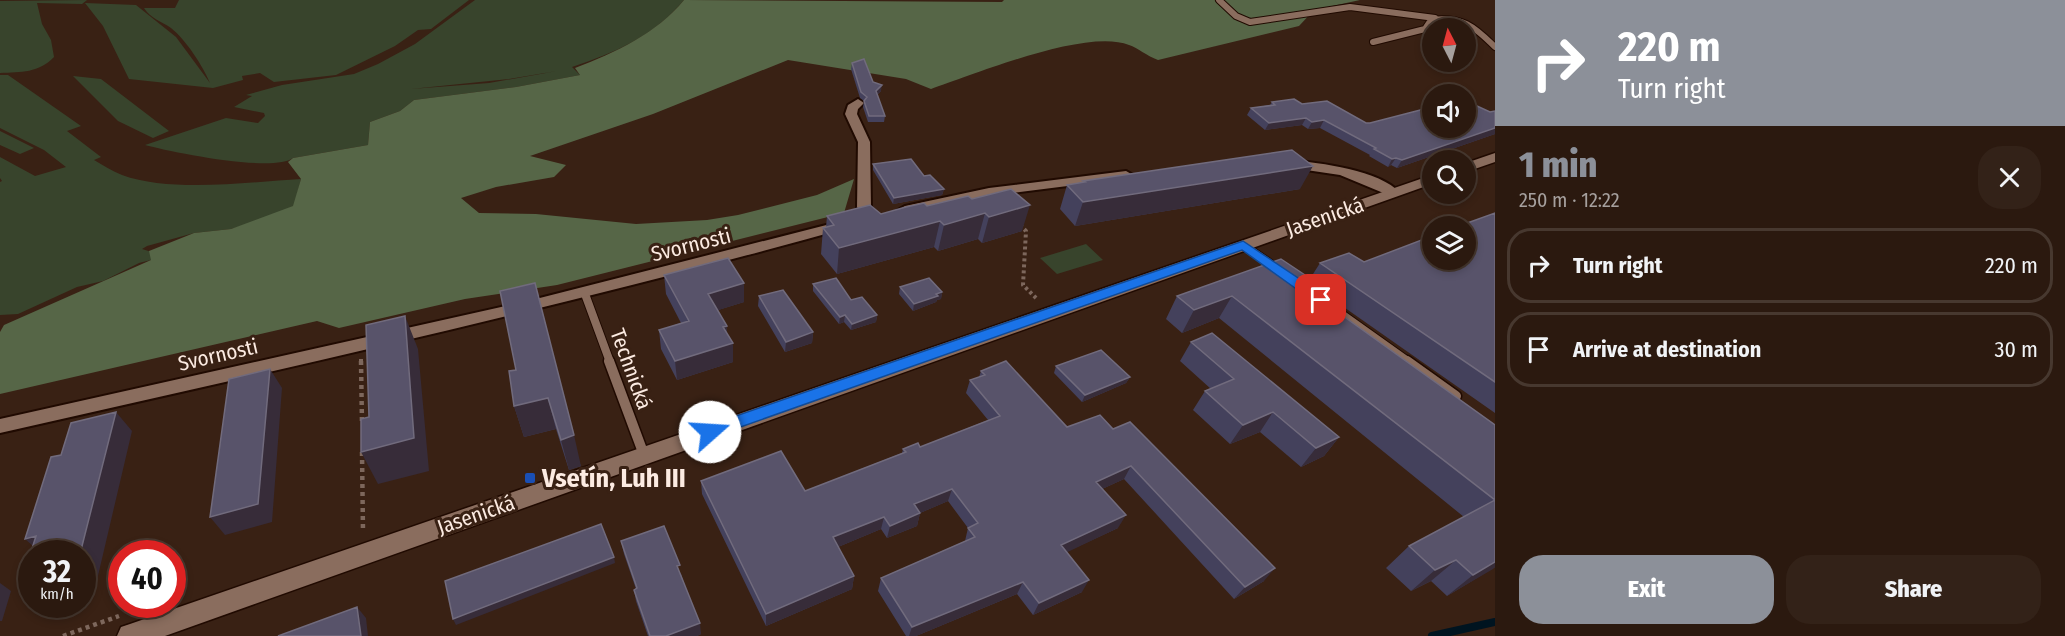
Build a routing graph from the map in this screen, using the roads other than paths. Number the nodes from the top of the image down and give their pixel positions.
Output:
1 (1219, 0) edge
2 (1435, 18) edge
3 (1476, 28) edge
4 (1422, 30) edge
5 (1373, 42) dead end
6 (1495, 46) edge
7 (858, 103) dead end
8 (1495, 157) edge
9 (1272, 162) edge
10 (1476, 164) edge
11 (1141, 173) edge
12 (1422, 183) edge
13 (1393, 193) junction
14 (870, 217) junction
15 (1243, 245) junction
16 (585, 294) junction
17 (1466, 404) edge
18 (0, 426) edge
19 (644, 455) junction
20 (130, 636) edge

1 - 2 lane
3 - 6 lane
4 - 5 lane
7 - 14 street
8 - 10 street
9 - 13 street
11 - 14 street, Svornosti
12 - 13 street, Jasenická
13 - 15 street, Jasenická
14 - 16 street, Svornosti
15 - 17 lane
15 - 19 street, Jasenická
16 - 18 street, Svornosti
16 - 19 lane, Technická
19 - 20 street, Jasenická

